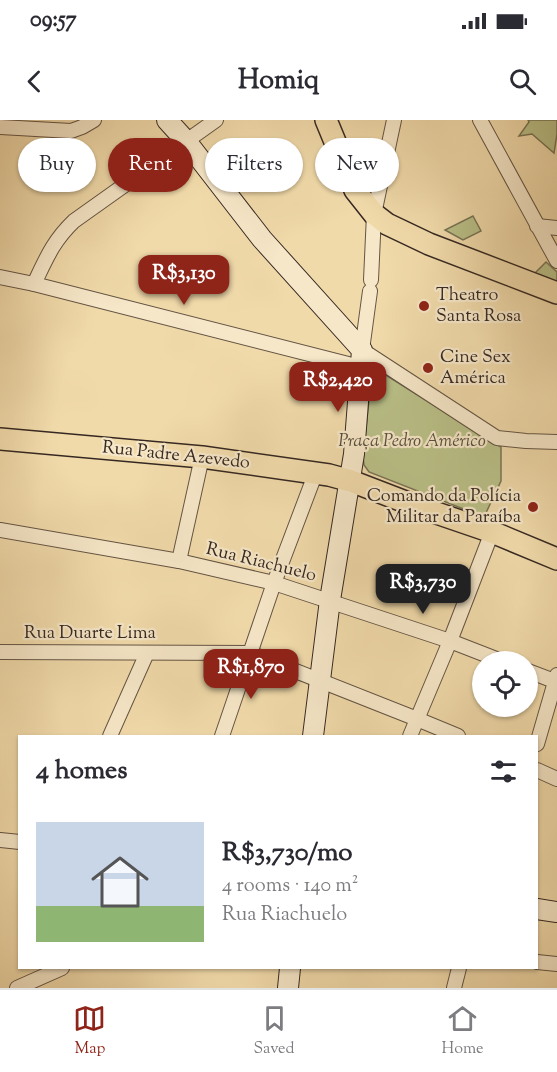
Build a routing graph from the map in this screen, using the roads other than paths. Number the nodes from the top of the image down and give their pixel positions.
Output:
1 (94, 120) edge
2 (167, 120) edge
3 (216, 120) edge
4 (326, 120) edge
5 (394, 120) edge
6 (480, 120) edge
7 (0, 127) edge
8 (183, 138) edge
9 (190, 138) edge
10 (193, 150) edge
11 (115, 192) edge
12 (381, 219) junction
13 (537, 226) junction
14 (557, 228) edge
15 (557, 261) edge
16 (0, 277) edge
17 (34, 284) junction
18 (557, 293) edge
19 (361, 359) junction
20 (0, 439) edge
21 (557, 442) edge
22 (202, 458) junction
23 (316, 472) junction
24 (351, 481) junction
25 (0, 530) edge
26 (492, 532) junction
27 (557, 559) edge
28 (179, 561) junction
29 (274, 583) junction
30 (330, 600) junction
31 (450, 641) junction
32 (476, 651) edge
33 (0, 652) edge
34 (147, 653) junction
35 (250, 653) junction
36 (538, 673) edge
37 (556, 679) edge
38 (319, 680) junction
39 (417, 719) junction
40 (110, 735) edge
41 (222, 735) edge
42 (313, 735) edge
43 (410, 735) edge
44 (456, 735) edge
45 (538, 741) edge
46 (538, 770) edge
47 (557, 778) edge
48 (0, 840) edge
49 (18, 842) edge
50 (538, 909) edge
51 (557, 912) edge
52 (538, 962) edge
53 (557, 964) edge
54 (60, 969) edge
55 (290, 969) edge
56 (459, 969) edge
57 (17, 988) edge
58 (288, 988) edge
59 (453, 988) edge

1 - 7 street
2 - 8 main road
3 - 9 street
4 - 12 main road
5 - 12 street
6 - 13 street
10 - 19 main road
11 - 17 street
12 - 18 main road
12 - 19 street
13 - 14 street
13 - 15 street
16 - 17 street
17 - 19 street
19 - 21 street
19 - 24 main road
20 - 22 main road, Rua Padre Azevedo
22 - 23 main road, Rua Padre Azevedo
22 - 28 street
23 - 24 main road, Rua Padre Azevedo
23 - 29 street
24 - 26 main road
24 - 30 main road
25 - 28 street, Rua Riachuelo
26 - 27 main road
26 - 31 street
28 - 29 street, Rua Riachuelo
29 - 30 street, Rua Riachuelo
29 - 35 street
30 - 31 street, Rua Riachuelo
30 - 38 main road
31 - 32 street, Rua Riachuelo
31 - 39 street
33 - 34 street, Rua Duarte Lima
34 - 35 street, Rua Duarte Lima
34 - 40 street
35 - 38 street, Rua Duarte Lima
35 - 41 street
36 - 37 street
37 - 45 street
38 - 39 street, Rua Duarte Lima
38 - 42 main road
39 - 43 street
39 - 44 street, Rua Duarte Lima
46 - 47 street
48 - 49 street
50 - 51 main road
52 - 53 street
54 - 57 street
55 - 58 main road
56 - 59 street

